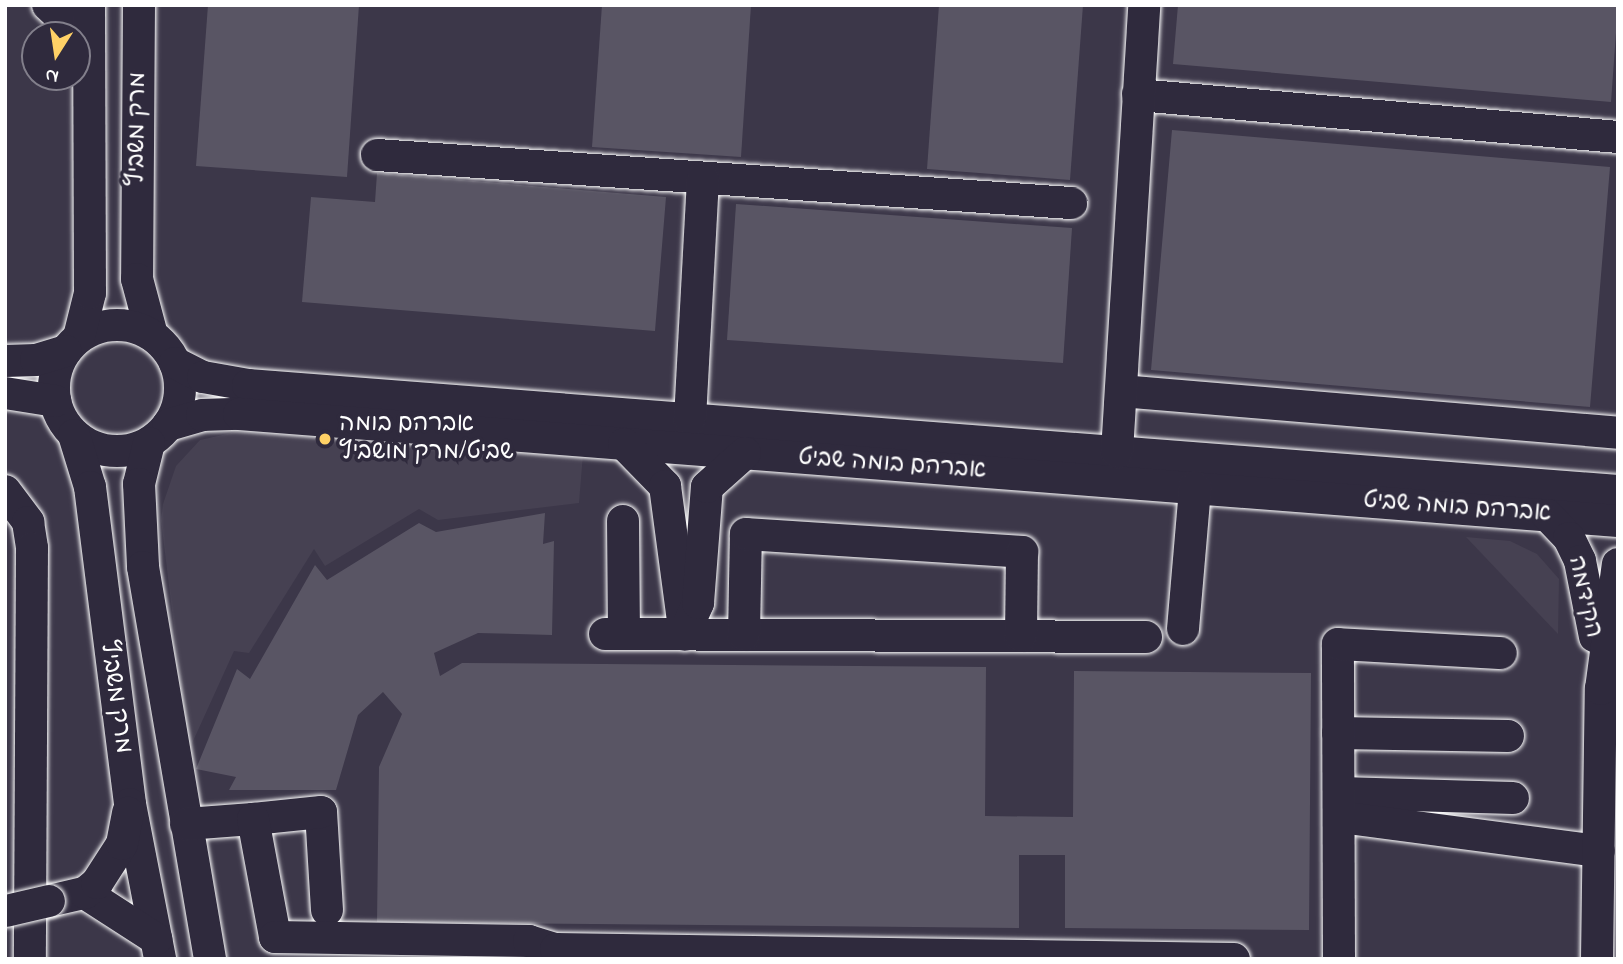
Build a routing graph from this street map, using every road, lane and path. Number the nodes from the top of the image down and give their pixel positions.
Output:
1 (48, 5) edge
2 (139, 5) edge
3 (1144, 5) edge
4 (65, 21) edge
5 (88, 91) edge
6 (1138, 95) junction
7 (1618, 136) edge
8 (377, 155) dead end
9 (703, 178) junction
10 (1071, 203) dead end
11 (152, 335) junction
12 (72, 344) junction
13 (5, 361) edge
14 (175, 363) junction
15 (1121, 391) junction
16 (5, 393) edge
17 (55, 401) junction
18 (690, 419) junction
19 (1618, 433) edge
20 (158, 434) junction
21 (75, 435) junction
22 (624, 444) junction
23 (1117, 452) junction
24 (745, 453) junction
25 (1195, 488) junction
26 (5, 491) edge
27 (1618, 491) edge
28 (1546, 515) junction
29 (1618, 520) edge
30 (623, 521) dead end
31 (1618, 564) edge
32 (1183, 629) dead end
33 (685, 635) junction
34 (744, 635) junction
35 (1021, 636) junction
36 (1146, 637) dead end
37 (1501, 653) dead end
38 (1601, 689) junction
39 (1338, 733) junction
40 (1508, 736) dead end
41 (1513, 798) dead end
42 (130, 804) junction
43 (1340, 805) junction
44 (253, 818) junction
45 (186, 824) junction
46 (1599, 851) junction
47 (85, 893) junction
48 (327, 910) dead end
49 (6, 911) edge
50 (158, 949) edge
51 (556, 954) edge
52 (30, 959) edge
53 (210, 959) edge
54 (1234, 959) edge
55 (1339, 959) edge
56 (1597, 959) edge

1 - 4 street
2 - 11 street, מרק משביץ
3 - 6 street
5 - 12 street, מרק משביץ
6 - 7 street
6 - 15 street
8 - 9 street
9 - 10 street
9 - 18 street
11 - 12 street
11 - 14 street, מרק משביץ
12 - 13 street
12 - 17 street, מרק משביץ
14 - 18 street, אברהם בומה שביט
14 - 20 street, מרק משביץ
15 - 19 street
15 - 23 street
16 - 17 street
17 - 21 street, מרק משביץ
18 - 23 street, אברהם בומה שביט
20 - 21 street
20 - 22 street, אברהם בומה שביט
20 - 45 street, מרק משביץ
21 - 42 street, מרק משביץ
22 - 24 street, אברהם בומה שביט
22 - 33 street
23 - 27 street, אברהם בומה שביט
24 - 25 street, אברהם בומה שביט
24 - 33 street
25 - 28 street, אברהם בומה שביט
25 - 32 street
26 - 52 street
28 - 29 street, אברהם בומה שביט
28 - 38 street, הקידמה
30 - 33 street
31 - 38 street, הקידמה
33 - 34 street
34 - 35 street
34 - 35 street
35 - 36 street
37 - 39 street
38 - 46 street, הקידמה
39 - 40 street
39 - 43 street
41 - 43 street
42 - 47 street
42 - 50 street, מרק משביץ
43 - 46 street
43 - 55 street
44 - 45 street
44 - 48 street
44 - 51 street
45 - 53 street, מרק משביץ
46 - 56 street, הקידמה
47 - 49 street, bridge
47 - 50 street
51 - 54 street

